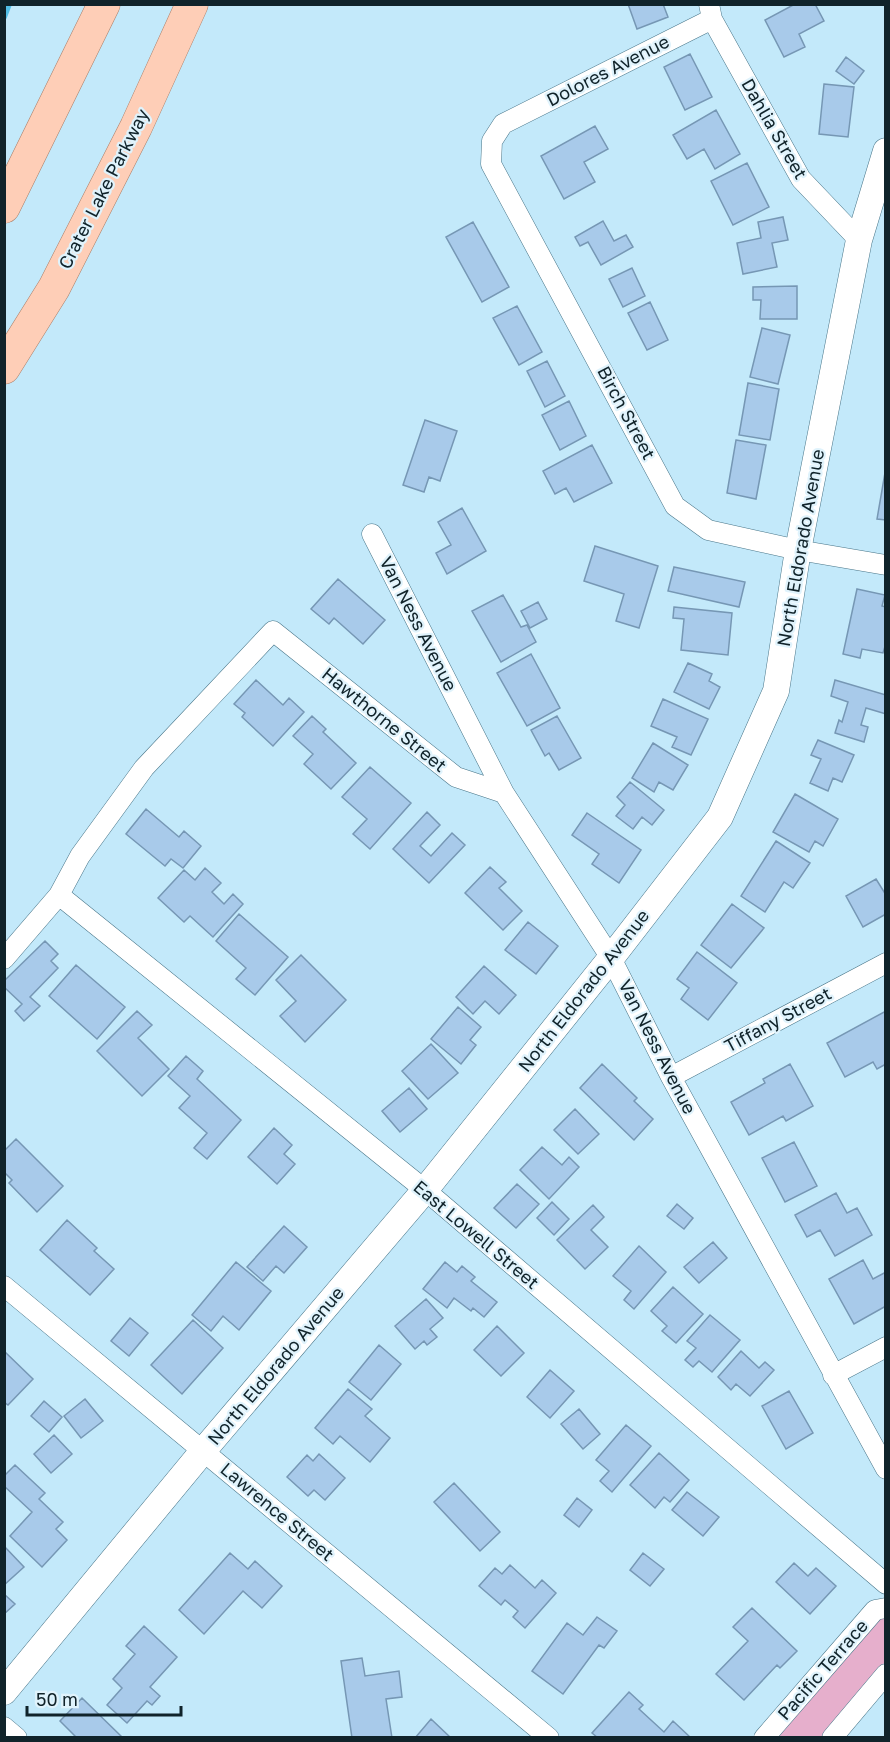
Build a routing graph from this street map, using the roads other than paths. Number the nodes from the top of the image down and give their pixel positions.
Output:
1 (104, 4) edge
2 (192, 4) edge
3 (710, 12) edge
4 (503, 124) joint
5 (885, 151) edge
6 (4, 207) edge
7 (859, 240) junction
8 (4, 368) edge
9 (372, 534) dead end
10 (798, 550) junction
11 (885, 565) edge
12 (504, 793) junction
13 (59, 895) junction
14 (4, 958) edge
15 (610, 958) junction
16 (885, 963) edge
17 (671, 1077) junction
18 (425, 1190) junction
19 (4, 1286) edge
20 (885, 1347) edge
21 (833, 1375) junction
22 (203, 1451) junction
23 (885, 1469) edge
24 (885, 1584) edge
25 (885, 1608) edge
26 (885, 1674) edge
27 (4, 1692) edge
28 (4, 1727) edge
29 (17, 1737) edge
30 (549, 1737) edge
31 (764, 1737) edge
32 (832, 1737) edge

1 - 6 main road
2 - 8 main road, Crater Lake Parkway
3 - 4 street, Dolores Avenue
3 - 7 street, Dahlia Street
4 - 10 street, Birch Street
5 - 7 street, North Eldorado Avenue
7 - 10 street, North Eldorado Avenue
9 - 12 street, Van Ness Avenue
10 - 11 street, Birch Street
10 - 15 street, North Eldorado Avenue
12 - 13 street, Hawthorne Street
12 - 15 street, Van Ness Avenue
13 - 14 street
13 - 18 street, East Lowell Street
15 - 17 street, Van Ness Avenue
15 - 18 street, North Eldorado Avenue
16 - 17 street, Tiffany Street
17 - 21 street, Van Ness Avenue
18 - 22 street, North Eldorado Avenue
18 - 24 street, East Lowell Street
19 - 22 street, Lawrence Street
20 - 21 street
21 - 23 street, Van Ness Avenue
22 - 27 street, North Eldorado Avenue
22 - 30 street, Lawrence Street
25 - 31 street, Pacific Terrace
26 - 32 street
28 - 29 street

